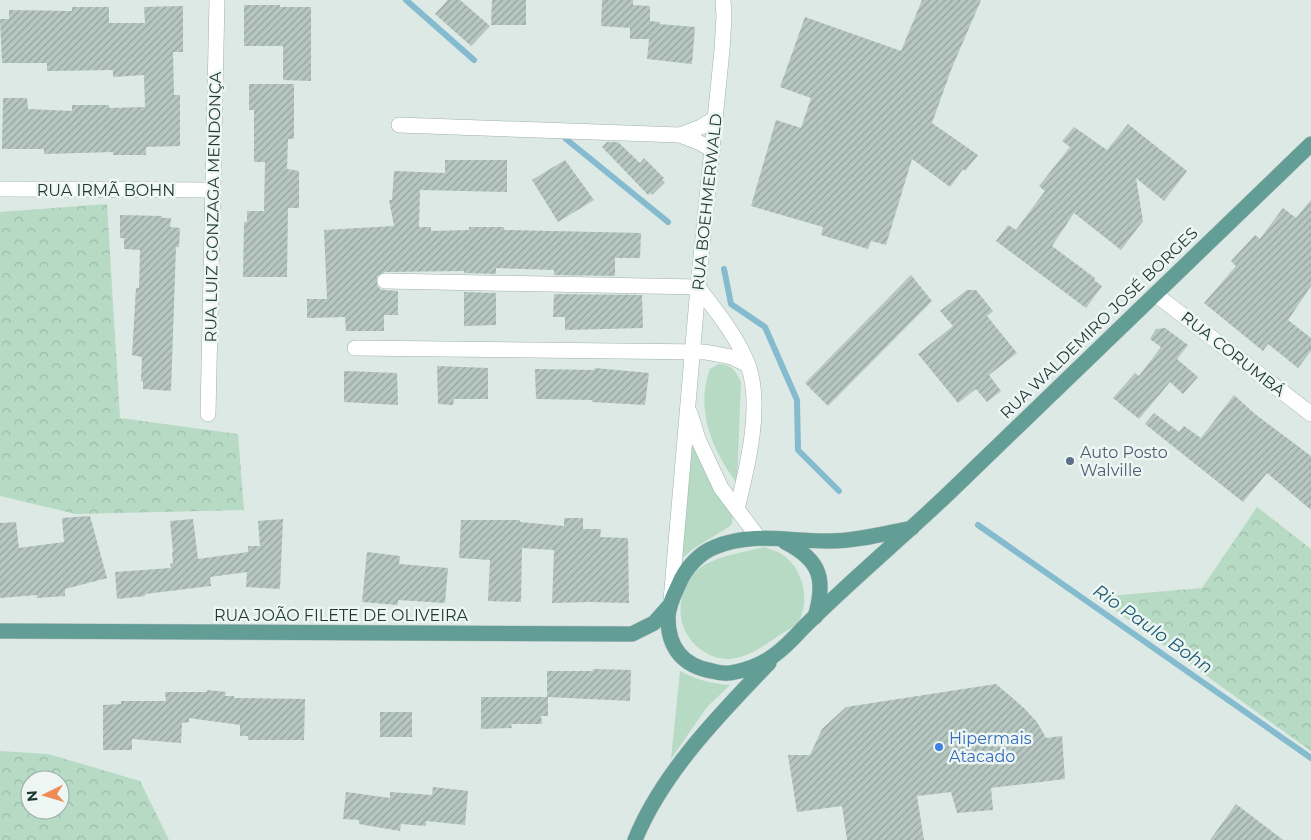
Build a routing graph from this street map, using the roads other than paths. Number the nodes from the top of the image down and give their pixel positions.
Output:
1 (218, 0) edge
2 (723, 0) edge
3 (716, 118) junction
4 (399, 125) dead end
5 (680, 135) junction
6 (1311, 144) edge
7 (712, 150) junction
8 (0, 189) edge
9 (213, 190) junction
10 (385, 281) dead end
11 (698, 287) junction
12 (1155, 294) junction
13 (355, 348) dead end
14 (692, 353) junction
15 (748, 365) junction
16 (688, 404) junction
17 (208, 414) dead end
18 (1311, 414) edge
19 (737, 509) junction
20 (912, 528) junction
21 (758, 537) junction
22 (777, 538) junction
23 (670, 604) junction
24 (814, 617) junction
25 (0, 631) edge
26 (776, 655) junction
27 (635, 840) edge

1 - 9 street, RUA LUIZ GONZAGA MENDONÇA
2 - 3 street, RUA BOEHMERWALD
3 - 5 street
3 - 7 street, RUA BOEHMERWALD
4 - 5 street
5 - 7 street
6 - 12 main road, RUA WALDEMIRO JOSÉ BORGES
7 - 11 street, RUA BOEHMERWALD
8 - 9 street, RUA IRMÃ BOHN
9 - 17 street, RUA LUIZ GONZAGA MENDONÇA
10 - 11 street
11 - 14 street, RUA BOEHMERWALD
11 - 15 street
12 - 18 street, RUA CORUMBÁ
12 - 20 main road, RUA WALDEMIRO JOSÉ BORGES
13 - 14 street
14 - 15 street
14 - 16 street, RUA BOEHMERWALD
15 - 19 street
16 - 19 street, RUA BOEHMERWALD
16 - 23 street, RUA BOEHMERWALD
19 - 21 street, RUA BOEHMERWALD
20 - 22 main road
20 - 24 main road, RUA WALDEMIRO JOSÉ BORGES
21 - 22 main road
21 - 23 main road
22 - 24 main road
23 - 25 main road, RUA JOÃO FILETE DE OLIVEIRA
23 - 26 main road
24 - 26 main road
26 - 27 main road

